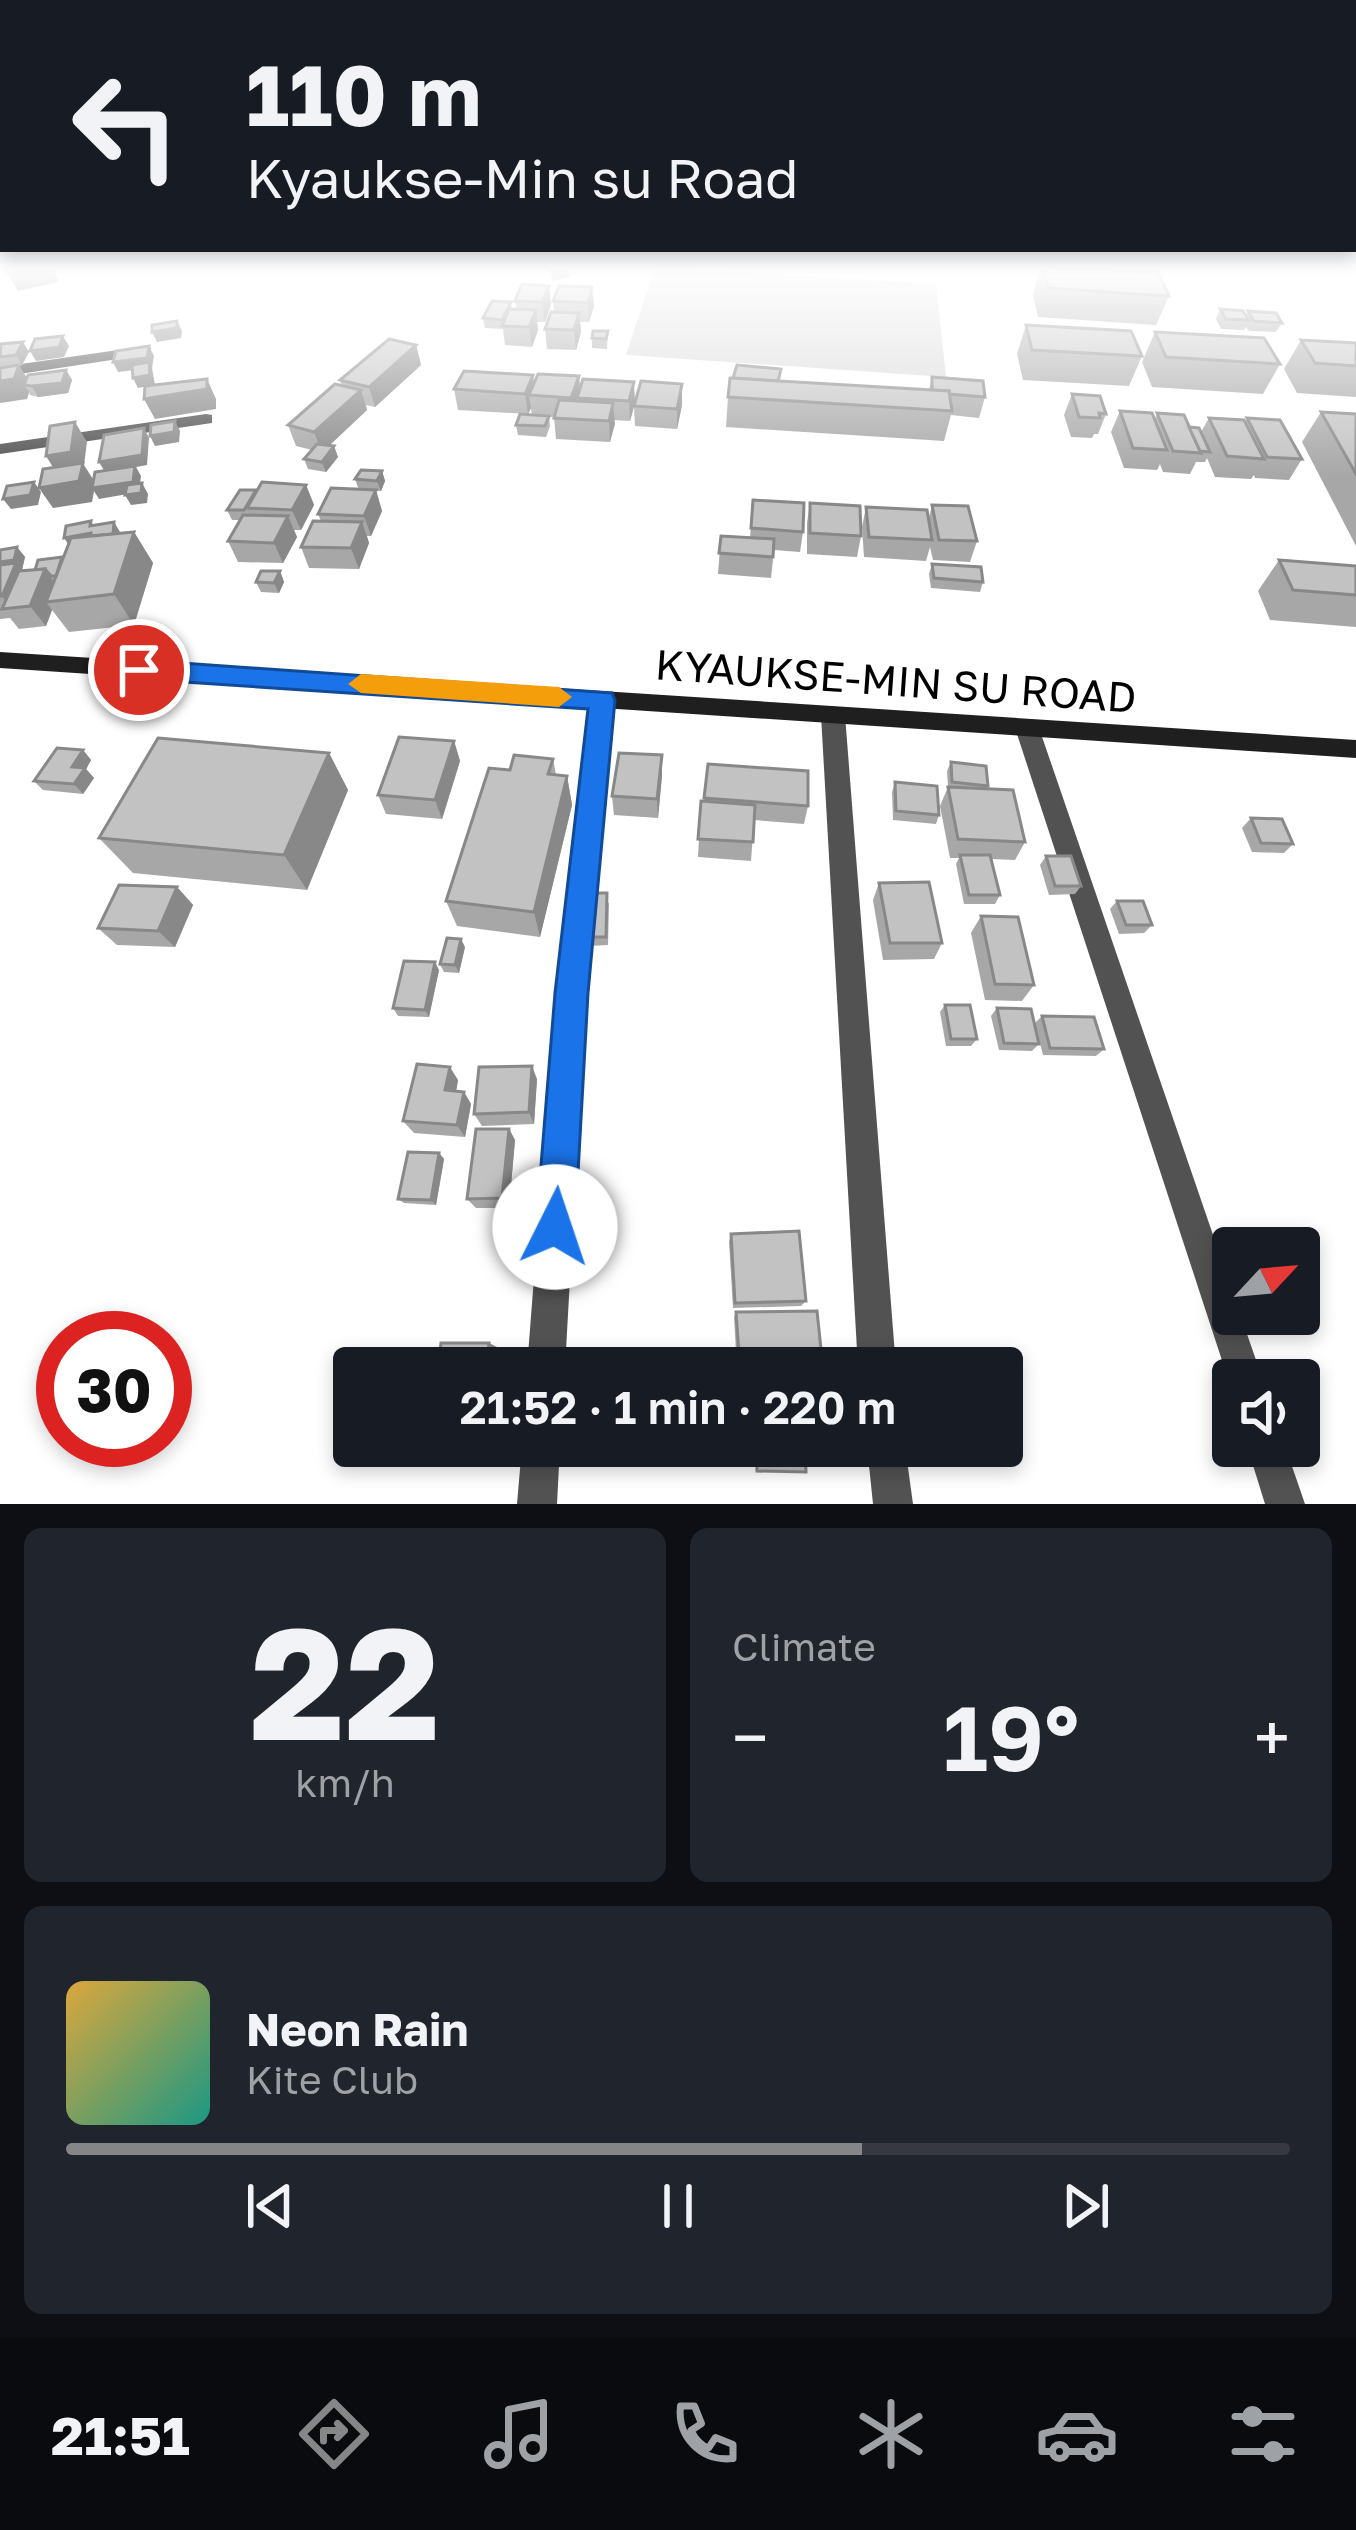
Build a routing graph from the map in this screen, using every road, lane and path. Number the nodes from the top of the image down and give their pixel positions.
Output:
1 (150, 350) edge
2 (0, 372) edge
3 (206, 419) dead end
4 (0, 449) edge
5 (0, 661) edge
6 (602, 700) junction
7 (833, 715) junction
8 (1028, 728) junction
9 (1356, 749) edge
10 (547, 1347) edge
11 (876, 1347) edge
12 (1237, 1359) edge
13 (540, 1467) edge
14 (888, 1467) edge
15 (1273, 1467) edge
16 (537, 1504) edge
17 (892, 1504) edge
18 (1285, 1504) edge

1 - 2 street
3 - 4 street
5 - 6 street, KYAUKSE-MIN SU ROAD
6 - 7 street, KYAUKSE-MIN SU ROAD
6 - 10 street
7 - 8 street, KYAUKSE-MIN SU ROAD
7 - 11 street
8 - 9 street, KYAUKSE-MIN SU ROAD
8 - 12 street
13 - 16 street
14 - 17 street
15 - 18 street

